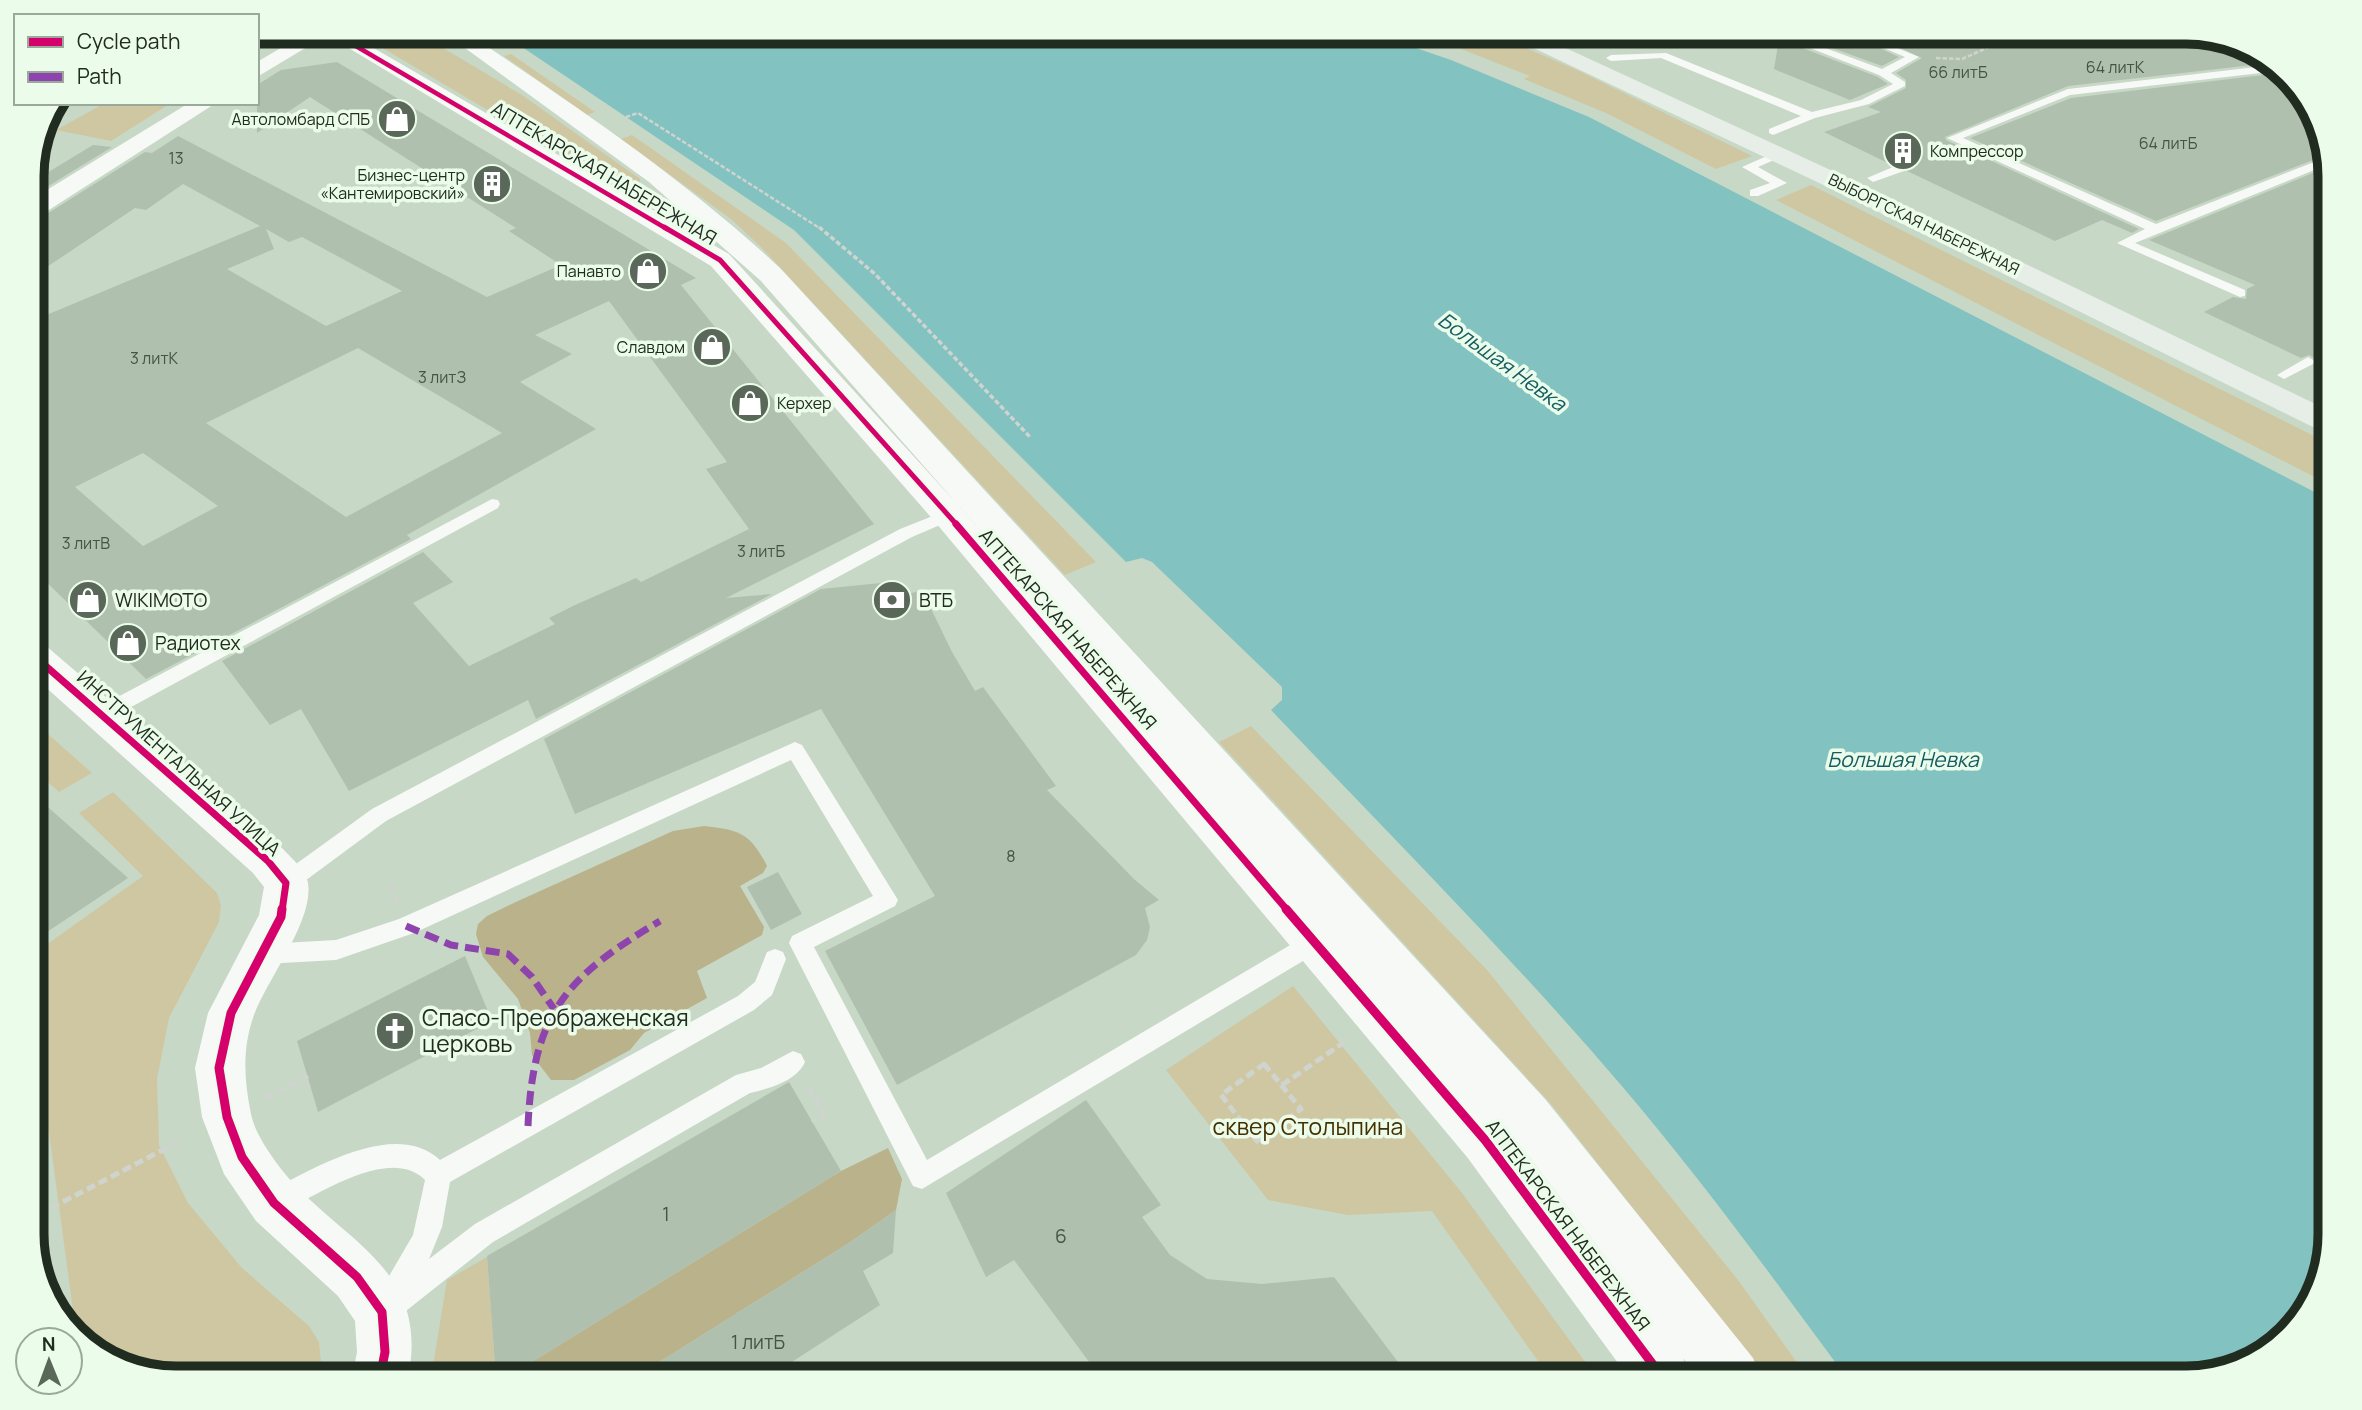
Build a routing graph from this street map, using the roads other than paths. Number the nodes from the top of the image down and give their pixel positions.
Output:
1 (302, 44) edge
2 (375, 44) edge
3 (469, 44) edge
4 (1543, 44) edge
5 (1579, 44) edge
6 (1806, 44) edge
7 (1881, 44) edge
8 (1611, 58) junction
9 (2264, 69) edge
10 (259, 70) edge
11 (1883, 73) junction
12 (202, 105) edge
13 (1811, 116) junction
14 (1776, 143) junction
15 (2318, 164) edge
16 (1900, 168) dead end
17 (659, 178) junction
18 (1873, 178) junction
19 (1754, 193) dead end
20 (613, 196) junction
21 (44, 203) edge
22 (2156, 229) junction
23 (2241, 293) dead end
24 (2308, 361) dead end
25 (2284, 375) junction
26 (2318, 391) edge
27 (2318, 417) edge
28 (492, 504) dead end
29 (948, 514) junction
30 (44, 664) edge
31 (102, 714) junction
32 (286, 883) junction
33 (1315, 942) junction
34 (264, 954) junction
35 (775, 959) dead end
36 (793, 1062) road end
37 (438, 1175) junction
38 (274, 1203) junction
39 (382, 1312) junction
40 (382, 1366) edge
41 (1654, 1366) edge
42 (1723, 1366) edge

1 - 10 street
2 - 20 street, АПТЕКАРСКАЯ НАБЕРЕЖНАЯ
3 - 17 street, АПТЕКАРСКАЯ НАБЕРЕЖНАЯ
4 - 14 main road, ВЫБОРГСКАЯ НАБЕРЕЖНАЯ
5 - 8 main road, ВЫБОРГСКАЯ НАБЕРЕЖНАЯ
6 - 11 lane
7 - 11 lane
8 - 13 lane
8 - 14 main road, ВЫБОРГСКАЯ НАБЕРЕЖНАЯ
9 - 22 lane
11 - 13 lane
12 - 21 street
13 - 14 lane
14 - 18 main road, ВЫБОРГСКАЯ НАБЕРЕЖНАЯ
14 - 19 lane
14 - 27 main road, ВЫБОРГСКАЯ НАБЕРЕЖНАЯ
15 - 22 lane
16 - 18 lane
17 - 20 street
17 - 42 street, АПТЕКАРСКАЯ НАБЕРЕЖНАЯ
18 - 25 main road, ВЫБОРГСКАЯ НАБЕРЕЖНАЯ
20 - 29 street, АПТЕКАРСКАЯ НАБЕРЕЖНАЯ
22 - 23 lane
24 - 25 lane
25 - 26 main road, ВЫБОРГСКАЯ НАБЕРЕЖНАЯ
28 - 31 lane
29 - 32 lane
29 - 33 street, АПТЕКАРСКАЯ НАБЕРЕЖНАЯ
30 - 31 street, ИНСТРУМЕНТАЛЬНАЯ УЛИЦА
31 - 32 street, ИНСТРУМЕНТАЛЬНАЯ УЛИЦА
32 - 34 street, ИНСТРУМЕНТАЛЬНАЯ УЛИЦА
33 - 34 lane
33 - 41 street, АПТЕКАРСКАЯ НАБЕРЕЖНАЯ
34 - 38 street, ИНСТРУМЕНТАЛЬНАЯ УЛИЦА
35 - 37 lane
36 - 39 lane
37 - 38 lane
37 - 39 lane
38 - 39 street, ИНСТРУМЕНТАЛЬНАЯ УЛИЦА
39 - 40 street

